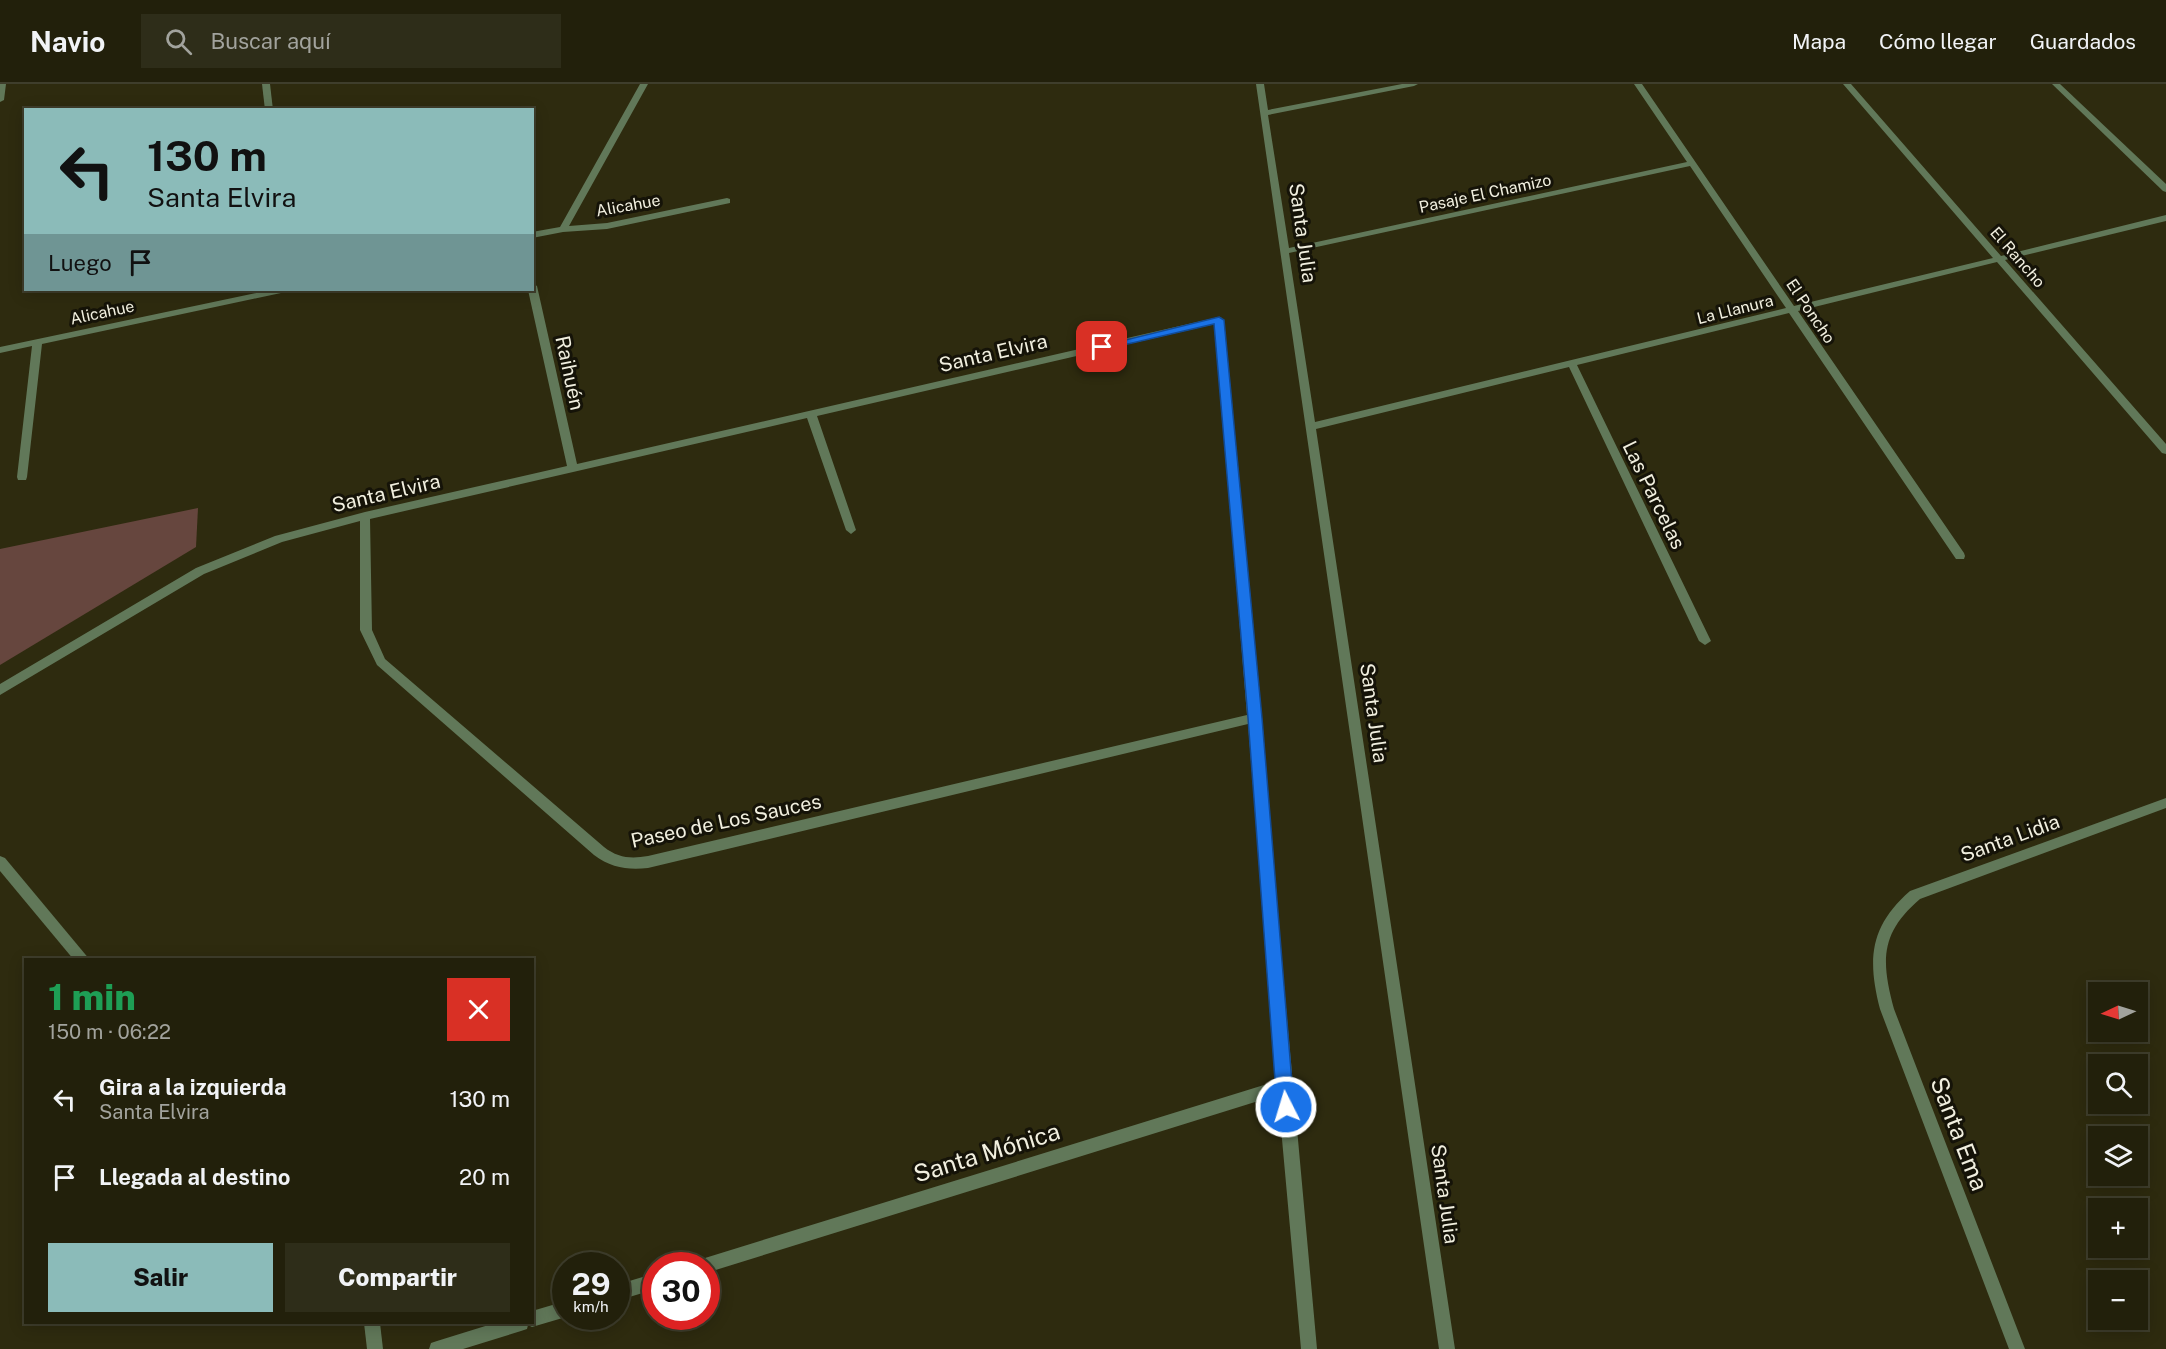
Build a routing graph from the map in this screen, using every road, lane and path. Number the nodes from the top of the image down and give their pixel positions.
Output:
1 (2, 84) edge
2 (266, 84) edge
3 (644, 84) edge
4 (1260, 84) edge
5 (1414, 84) edge
6 (1638, 84) edge
7 (1847, 84) edge
8 (2056, 84) edge
9 (0, 100) edge
10 (269, 108) edge
11 (1264, 113) junction
12 (1692, 164) junction
13 (2166, 189) edge
14 (727, 201) dead end
15 (2166, 218) edge
16 (563, 229) junction
17 (534, 236) edge
18 (1284, 252) junction
19 (2000, 259) junction
20 (276, 291) edge
21 (533, 291) edge
22 (1792, 311) junction
23 (37, 342) junction
24 (0, 350) edge
25 (1572, 364) junction
26 (811, 414) junction
27 (1310, 427) junction
28 (2166, 451) edge
29 (573, 468) junction
30 (22, 477) dead end
31 (365, 516) junction
32 (851, 530) dead end
33 (1960, 556) dead end
34 (1705, 640) dead end
35 (0, 690) edge
36 (1255, 718) junction
37 (2166, 802) edge
38 (0, 862) edge
39 (1885, 933) joint
40 (81, 958) edge
41 (1284, 1086) junction
42 (720, 1261) edge
43 (552, 1313) edge
44 (534, 1318) edge
45 (372, 1324) edge
46 (518, 1324) edge
47 (375, 1349) edge
48 (437, 1349) edge
49 (1309, 1349) edge
50 (1447, 1349) edge
51 (2017, 1349) edge

1 - 9 street
2 - 10 street
3 - 16 street
4 - 11 street, Santa Julia
5 - 11 street
6 - 12 street, El Poncho
7 - 19 street, El Rancho
8 - 13 street
11 - 18 street, Santa Julia
12 - 18 street, Pasaje El Chamizo
12 - 22 street, El Poncho
14 - 16 street, Alicahue
15 - 19 street, La Llanura
16 - 17 street, Alicahue
18 - 27 street, Santa Julia
19 - 22 street, La Llanura
19 - 28 street, El Rancho
20 - 23 street, Alicahue
21 - 29 street, Raihuén
22 - 25 street, La Llanura
22 - 33 street, El Poncho
23 - 24 street, Alicahue
23 - 30 street
25 - 27 street, La Llanura
25 - 34 street, Las Parcelas
26 - 29 street, Santa Elvira
26 - 32 street
26 - 36 street, Santa Elvira
27 - 50 street, Santa Julia
29 - 31 street, Santa Elvira
31 - 35 street, Santa Elvira
31 - 36 street, Paseo de Los Sauces
36 - 41 street
37 - 39 street, Santa Lidia
38 - 40 street
39 - 51 street, Santa Ema
41 - 42 street, Santa Mónica
41 - 49 street
43 - 44 street
45 - 47 street
46 - 48 street

